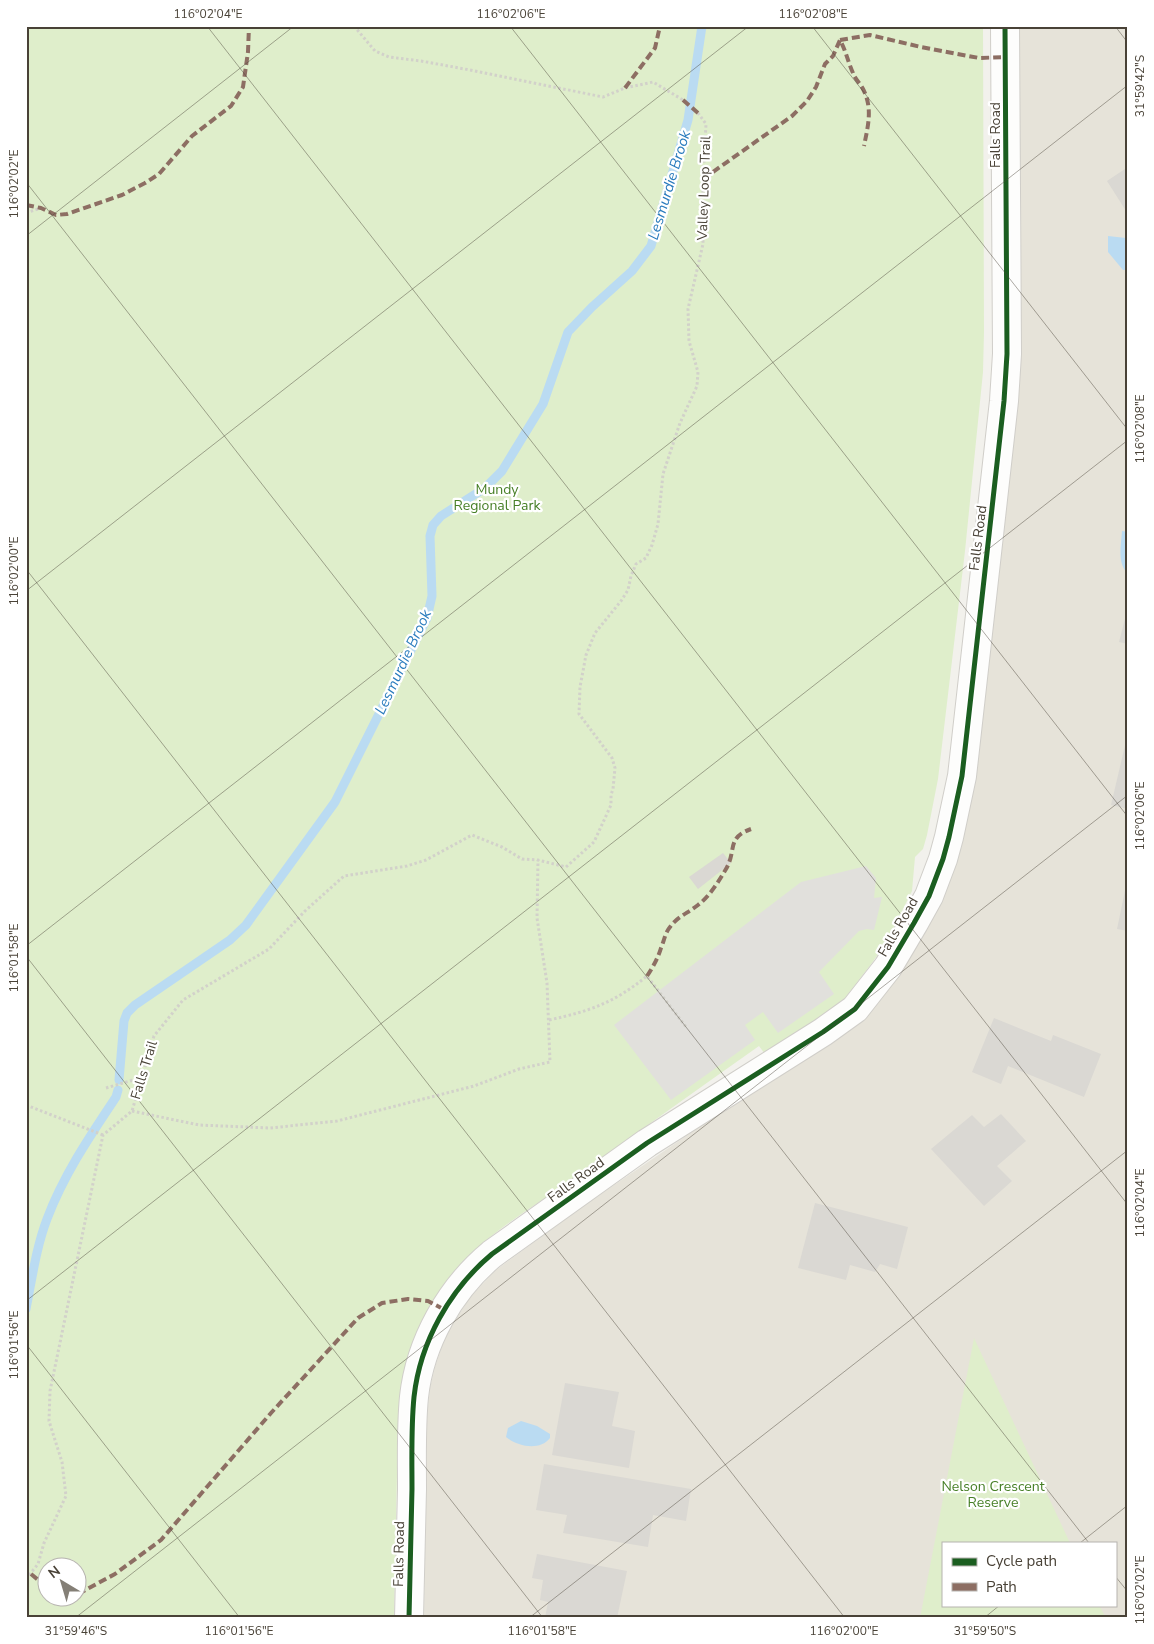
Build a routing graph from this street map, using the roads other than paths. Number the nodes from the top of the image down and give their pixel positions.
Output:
1 (1005, 26) edge
2 (409, 1618) edge

1 - 2 street, Falls Road

